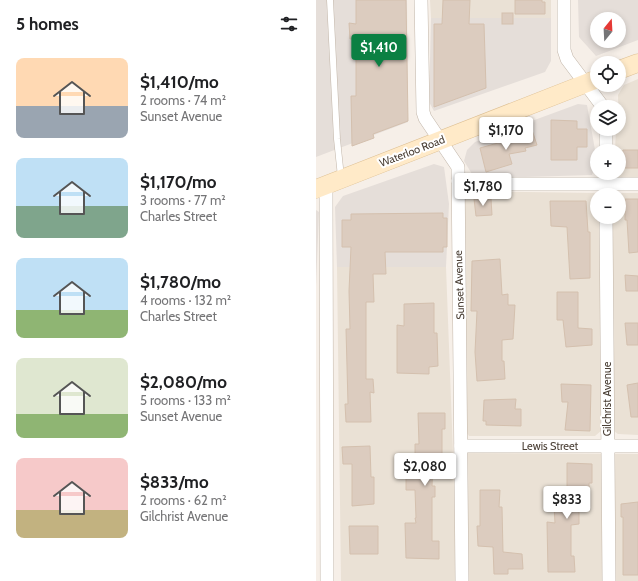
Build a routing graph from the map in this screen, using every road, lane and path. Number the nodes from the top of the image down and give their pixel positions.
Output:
1 (330, 0) edge
2 (421, 0) edge
3 (564, 0) edge
4 (638, 63) edge
5 (626, 67) edge
6 (590, 80) edge
7 (590, 81) edge
8 (440, 140) junction
9 (458, 181) junction
10 (328, 184) edge
11 (606, 184) edge
12 (638, 184) edge
13 (606, 224) edge
14 (461, 446) junction
15 (609, 446) junction
16 (638, 446) edge
17 (321, 475) edge
18 (327, 581) edge
19 (462, 581) edge
20 (609, 581) edge

1 - 10 lane
2 - 8 street, Sunset Avenue
3 - 6 street
4 - 5 main road
7 - 8 main road, Waterloo Road
8 - 9 street, Sunset Avenue
8 - 10 main road, Waterloo Road
9 - 11 street
9 - 14 street, Sunset Avenue
10 - 17 street
11 - 12 street
13 - 15 street, Gilchrist Avenue
14 - 15 street, Lewis Street
14 - 19 street, Sunset Avenue
15 - 16 street, Lewis Street
15 - 20 street, Gilchrist Avenue
17 - 18 street

